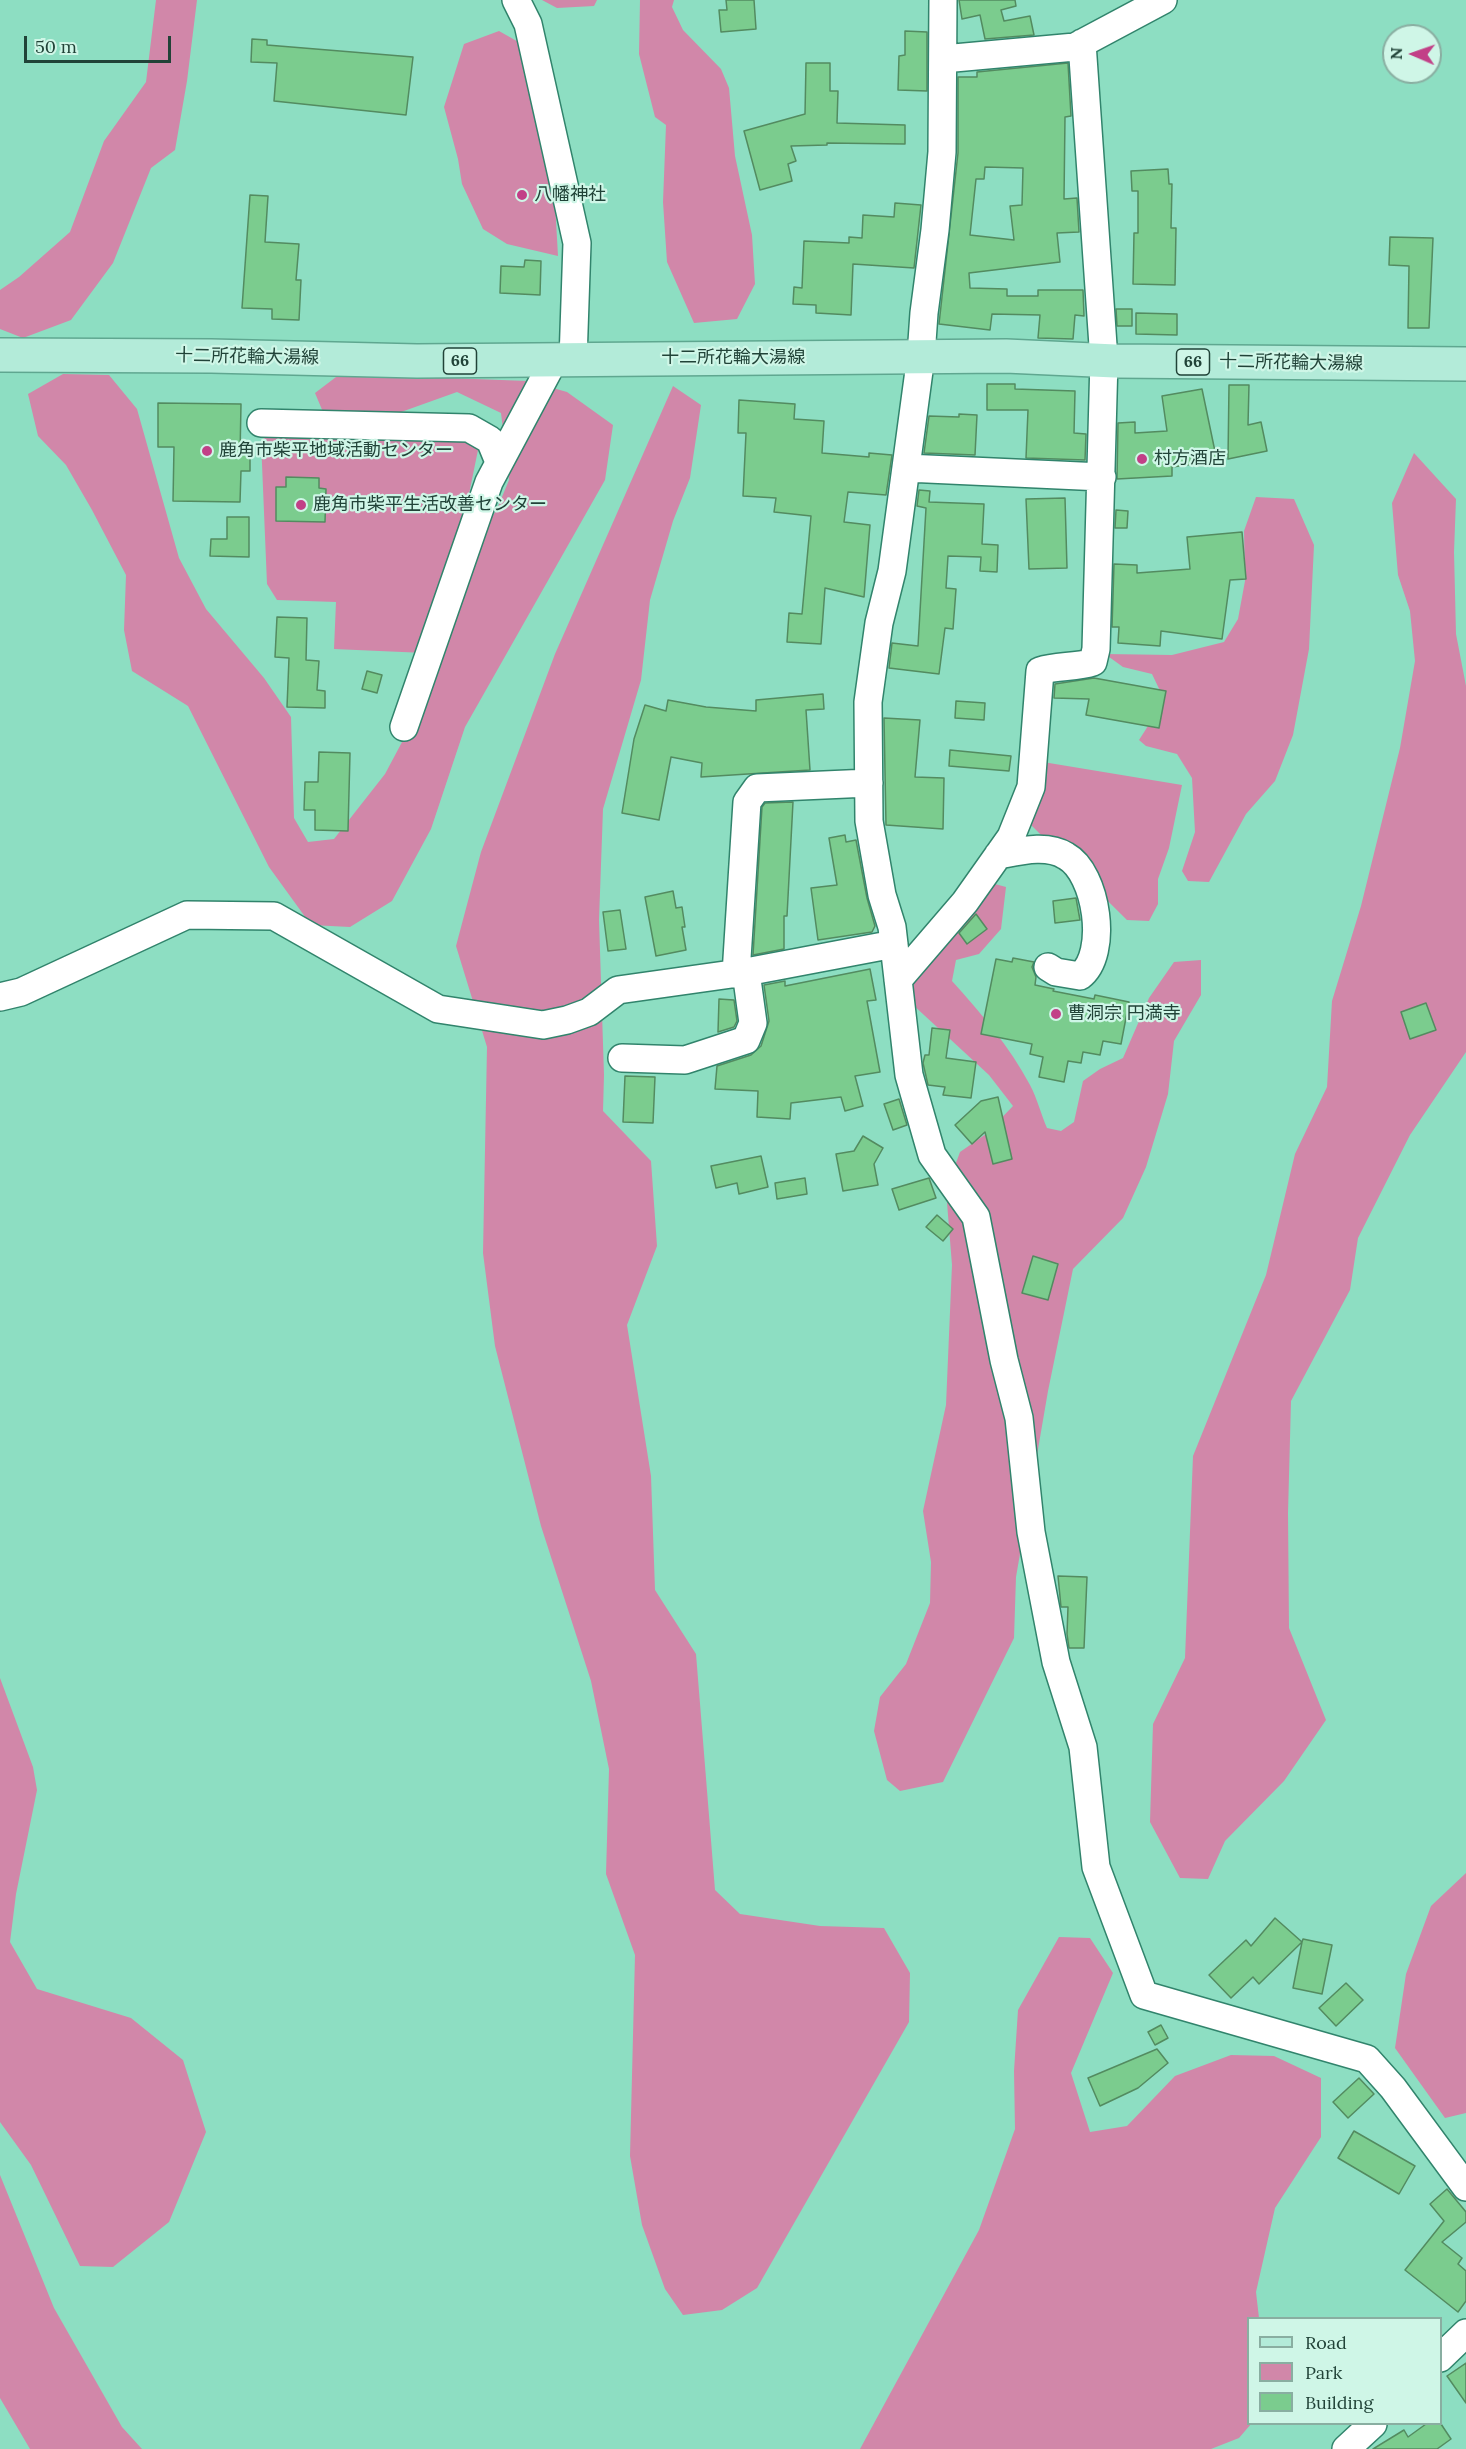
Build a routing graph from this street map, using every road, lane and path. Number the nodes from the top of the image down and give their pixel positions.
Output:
1 (516, 0) edge
2 (943, 0) edge
3 (1162, 0) edge
4 (1082, 43) junction
5 (943, 59) junction
6 (0, 355) edge
7 (921, 356) junction
8 (563, 360) junction
9 (1104, 360) junction
10 (1466, 364) edge
11 (261, 423) dead end
12 (499, 462) junction
13 (906, 468) junction
14 (1102, 477) junction
15 (404, 727) dead end
16 (869, 783) junction
17 (998, 855) junction
18 (894, 944) junction
19 (1048, 967) dead end
20 (741, 973) junction
21 (898, 980) junction
22 (0, 998) edge
23 (622, 1058) dead end
24 (1466, 2187) edge
25 (1466, 2333) edge
26 (1442, 2356) edge
27 (1372, 2425) edge
28 (1346, 2449) edge

1 - 8 street
2 - 5 street
3 - 4 street
4 - 5 street
4 - 9 street
5 - 7 street
6 - 8 main road, 十二所花輪大湯線 / 66
7 - 8 main road, 十二所花輪大湯線 / 66
7 - 9 main road, 十二所花輪大湯線 / 66
7 - 13 street
8 - 12 street
9 - 10 main road, 十二所花輪大湯線 / 66
9 - 14 street
11 - 12 street
12 - 15 street
13 - 14 street
13 - 16 street
14 - 17 street
16 - 18 street
16 - 20 street
17 - 19 street
17 - 21 street
18 - 20 street
18 - 21 street
20 - 22 street
20 - 23 street
21 - 24 street
25 - 26 street
27 - 28 street

